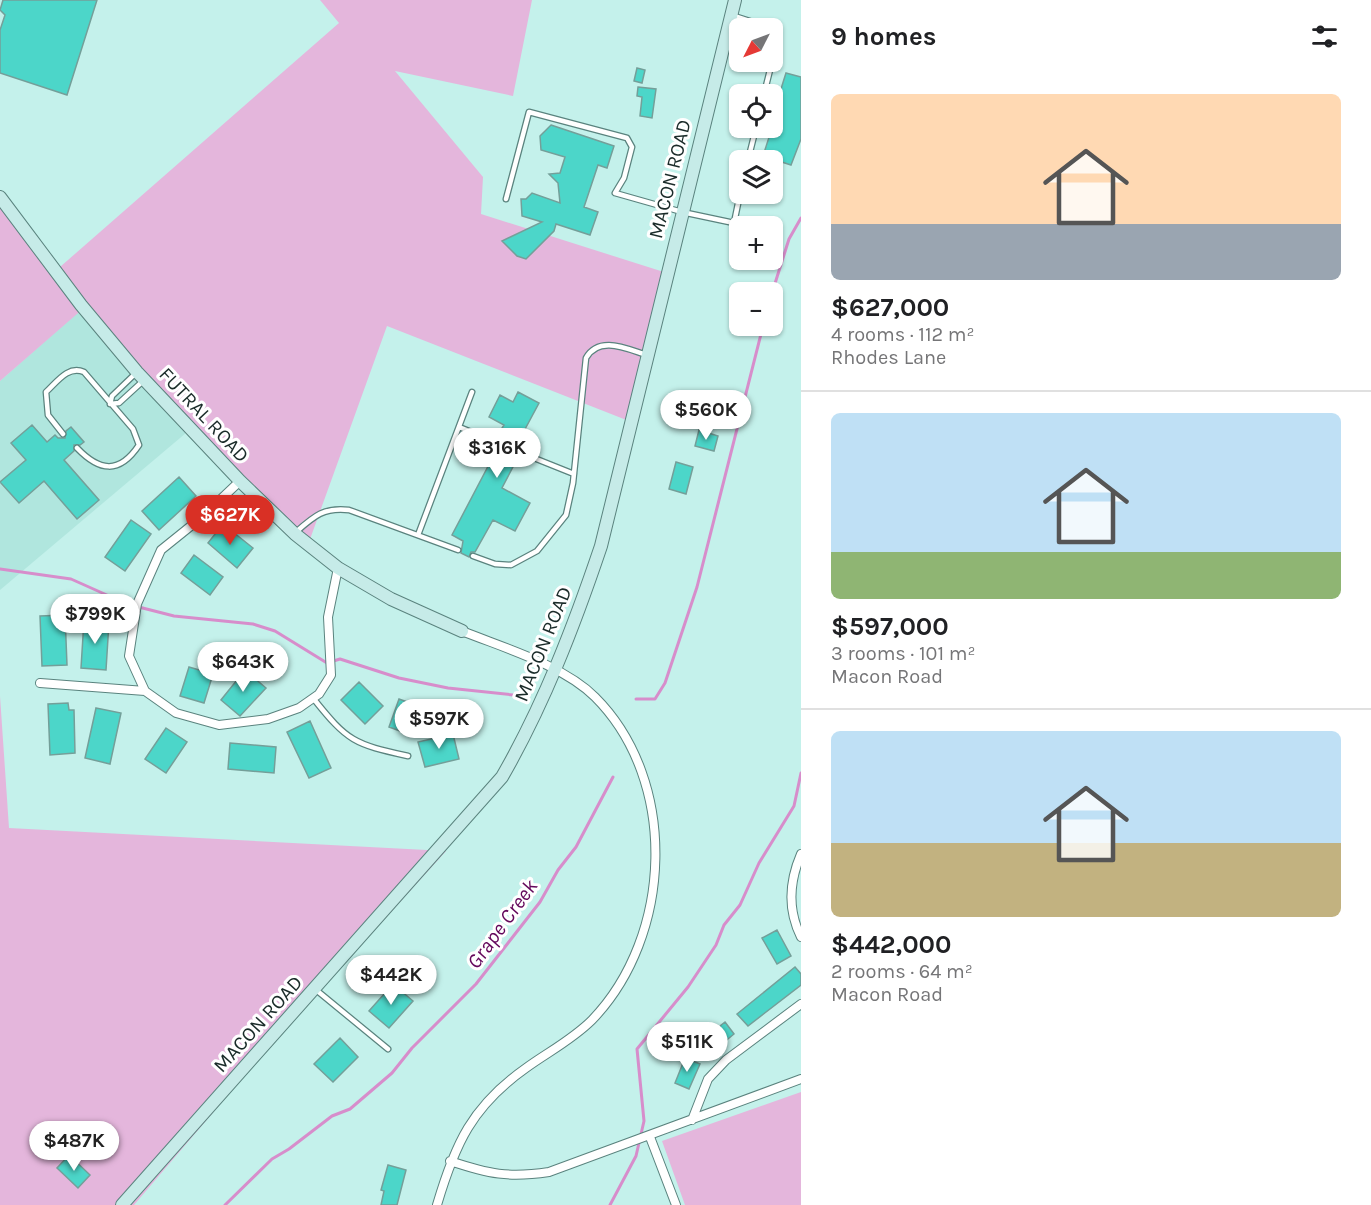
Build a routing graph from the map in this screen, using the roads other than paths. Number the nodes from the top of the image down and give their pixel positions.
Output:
1 (735, 0) edge
2 (730, 14) junction
3 (741, 18) edge
4 (0, 197) edge
5 (506, 199) dead end
6 (739, 204) edge
7 (682, 212) junction
8 (649, 356) junction
9 (141, 376) junction
10 (472, 392) dead end
11 (110, 404) junction
12 (459, 427) junction
13 (63, 434) dead end
14 (501, 444) dead end
15 (77, 448) dead end
16 (514, 450) dead end
17 (574, 474) junction
18 (240, 481) junction
19 (295, 534) junction
20 (418, 535) junction
21 (458, 550) dead end
22 (473, 556) dead end
23 (339, 568) junction
24 (462, 631) joint
25 (555, 670) junction
26 (40, 683) dead end
27 (145, 691) junction
28 (313, 698) junction
29 (408, 756) dead end
30 (801, 854) edge
31 (801, 937) edge
32 (315, 989) junction
33 (801, 1004) edge
34 (388, 1049) dead end
35 (801, 1079) edge
36 (692, 1120) junction
37 (650, 1137) junction
38 (450, 1161) junction
39 (122, 1205) edge
40 (437, 1205) edge
41 (676, 1205) edge

1 - 2 main road, MACON ROAD
2 - 3 lane
2 - 7 main road, MACON ROAD
4 - 9 main road, FUTRAL ROAD
5 - 7 lane
6 - 7 lane
7 - 8 main road, MACON ROAD
8 - 17 lane
8 - 25 main road, MACON ROAD
9 - 11 lane
9 - 11 lane
9 - 18 main road, FUTRAL ROAD
10 - 12 lane
11 - 13 lane
11 - 15 lane
12 - 14 lane
12 - 20 lane
16 - 17 lane
17 - 22 lane
18 - 19 main road, FUTRAL ROAD
18 - 27 street
19 - 20 lane
19 - 23 main road, FUTRAL ROAD
20 - 21 lane
23 - 24 main road, FUTRAL ROAD
23 - 28 street
24 - 25 street, FUTRAL ROAD
25 - 32 main road, MACON ROAD
25 - 38 street, FUTRAL ROAD
26 - 27 street
27 - 28 street
28 - 29 lane
30 - 31 street
32 - 34 lane
32 - 39 main road, MACON ROAD
33 - 36 street
35 - 36 street
36 - 37 street
37 - 38 street
37 - 41 street
38 - 40 street, FUTRAL ROAD

